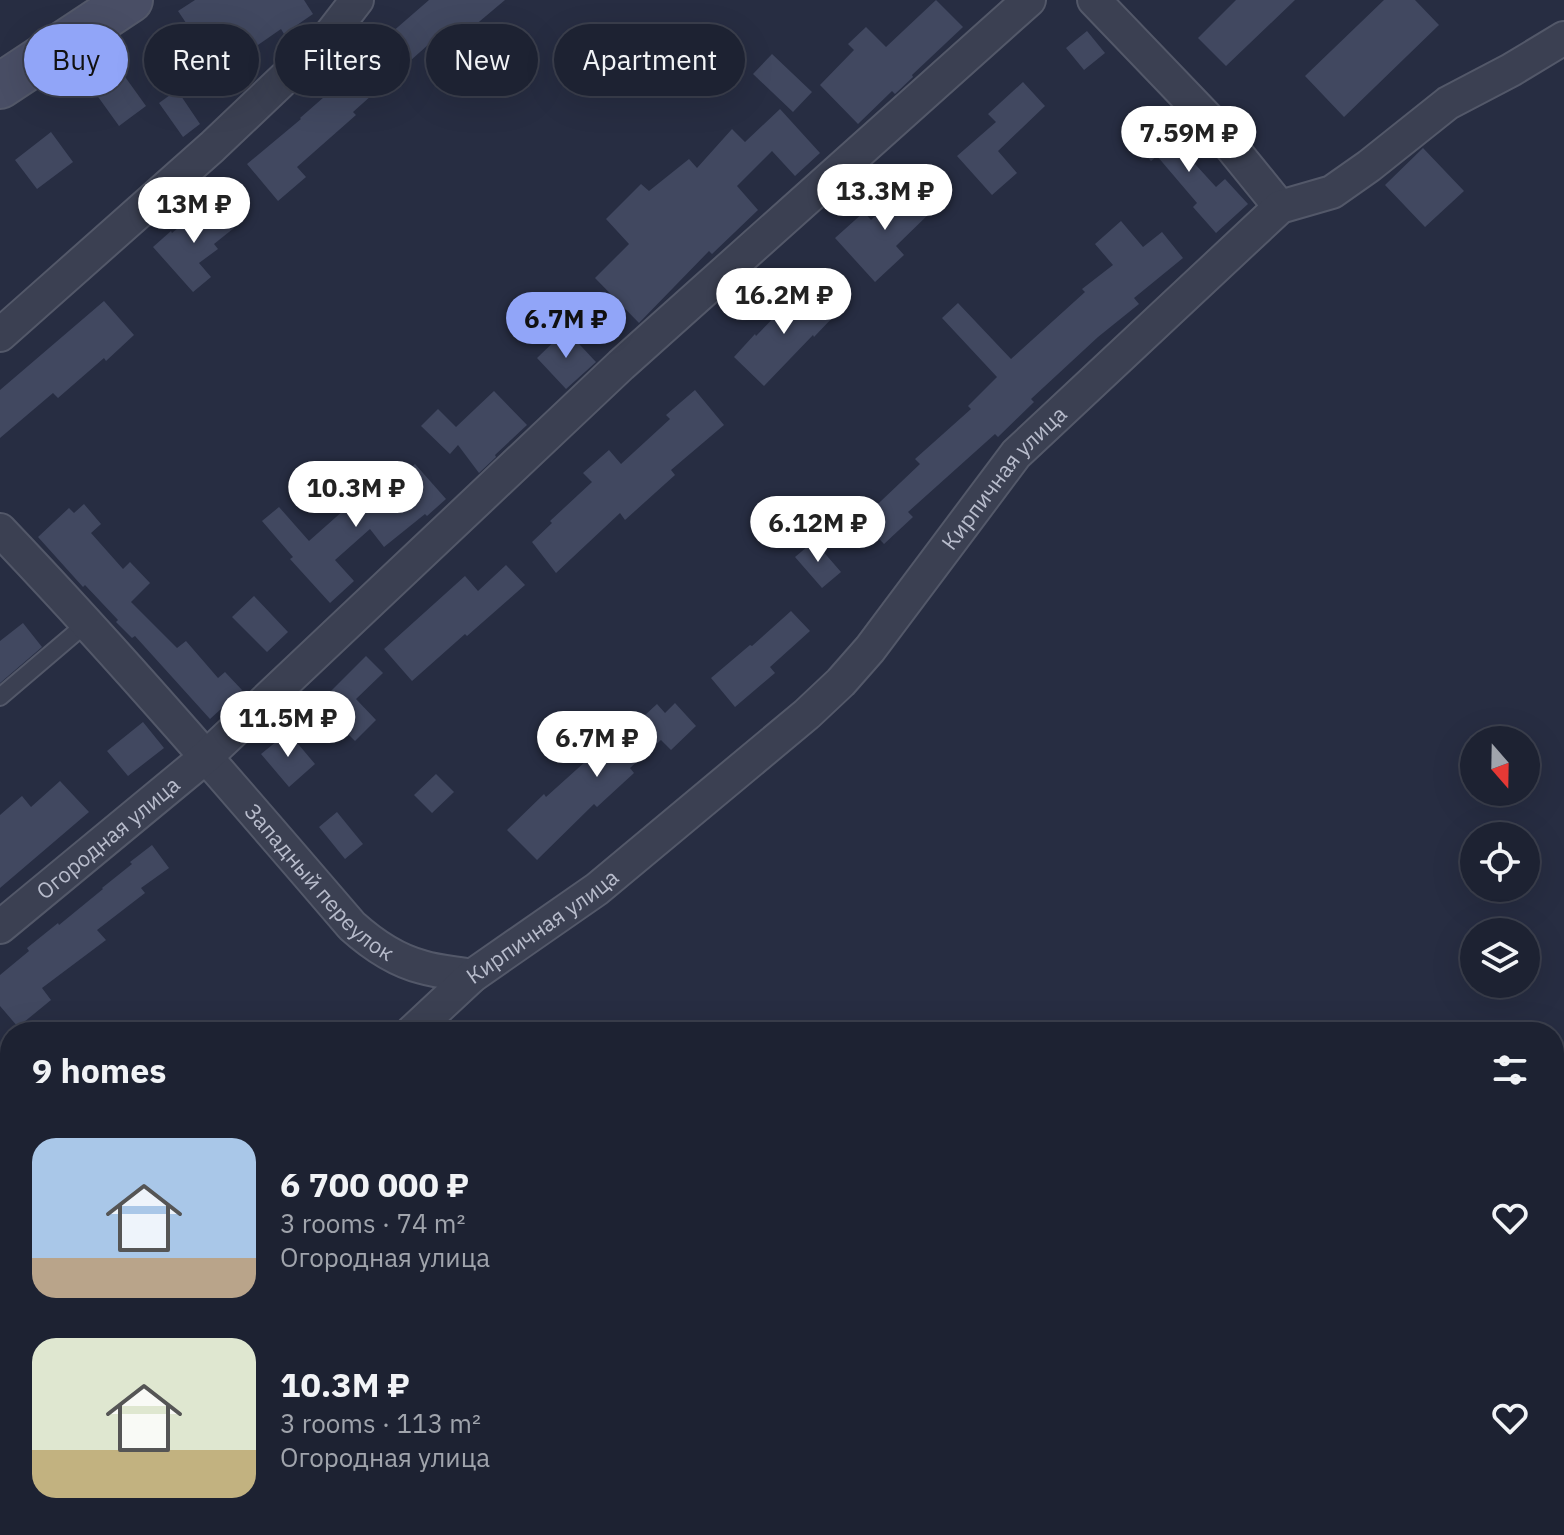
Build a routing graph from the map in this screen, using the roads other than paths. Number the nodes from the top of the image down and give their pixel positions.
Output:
1 (130, 0) edge
2 (357, 0) edge
3 (1029, 0) edge
4 (1094, 0) edge
5 (1564, 38) edge
6 (0, 86) edge
7 (1280, 207) junction
8 (0, 335) edge
9 (0, 530) edge
10 (88, 622) junction
11 (0, 697) edge
12 (207, 756) junction
13 (0, 927) edge
14 (472, 976) junction
15 (423, 1022) edge

1 - 6 street
2 - 8 street
3 - 12 street, Огородная улица
4 - 7 street
5 - 7 street, Кирпичная улица
7 - 14 street, Кирпичная улица
9 - 10 street, Западный переулок
10 - 11 lane
10 - 12 street, Западный переулок
12 - 13 street, Огородная улица
12 - 14 street, Западный переулок
14 - 15 street, Кирпичная улица

